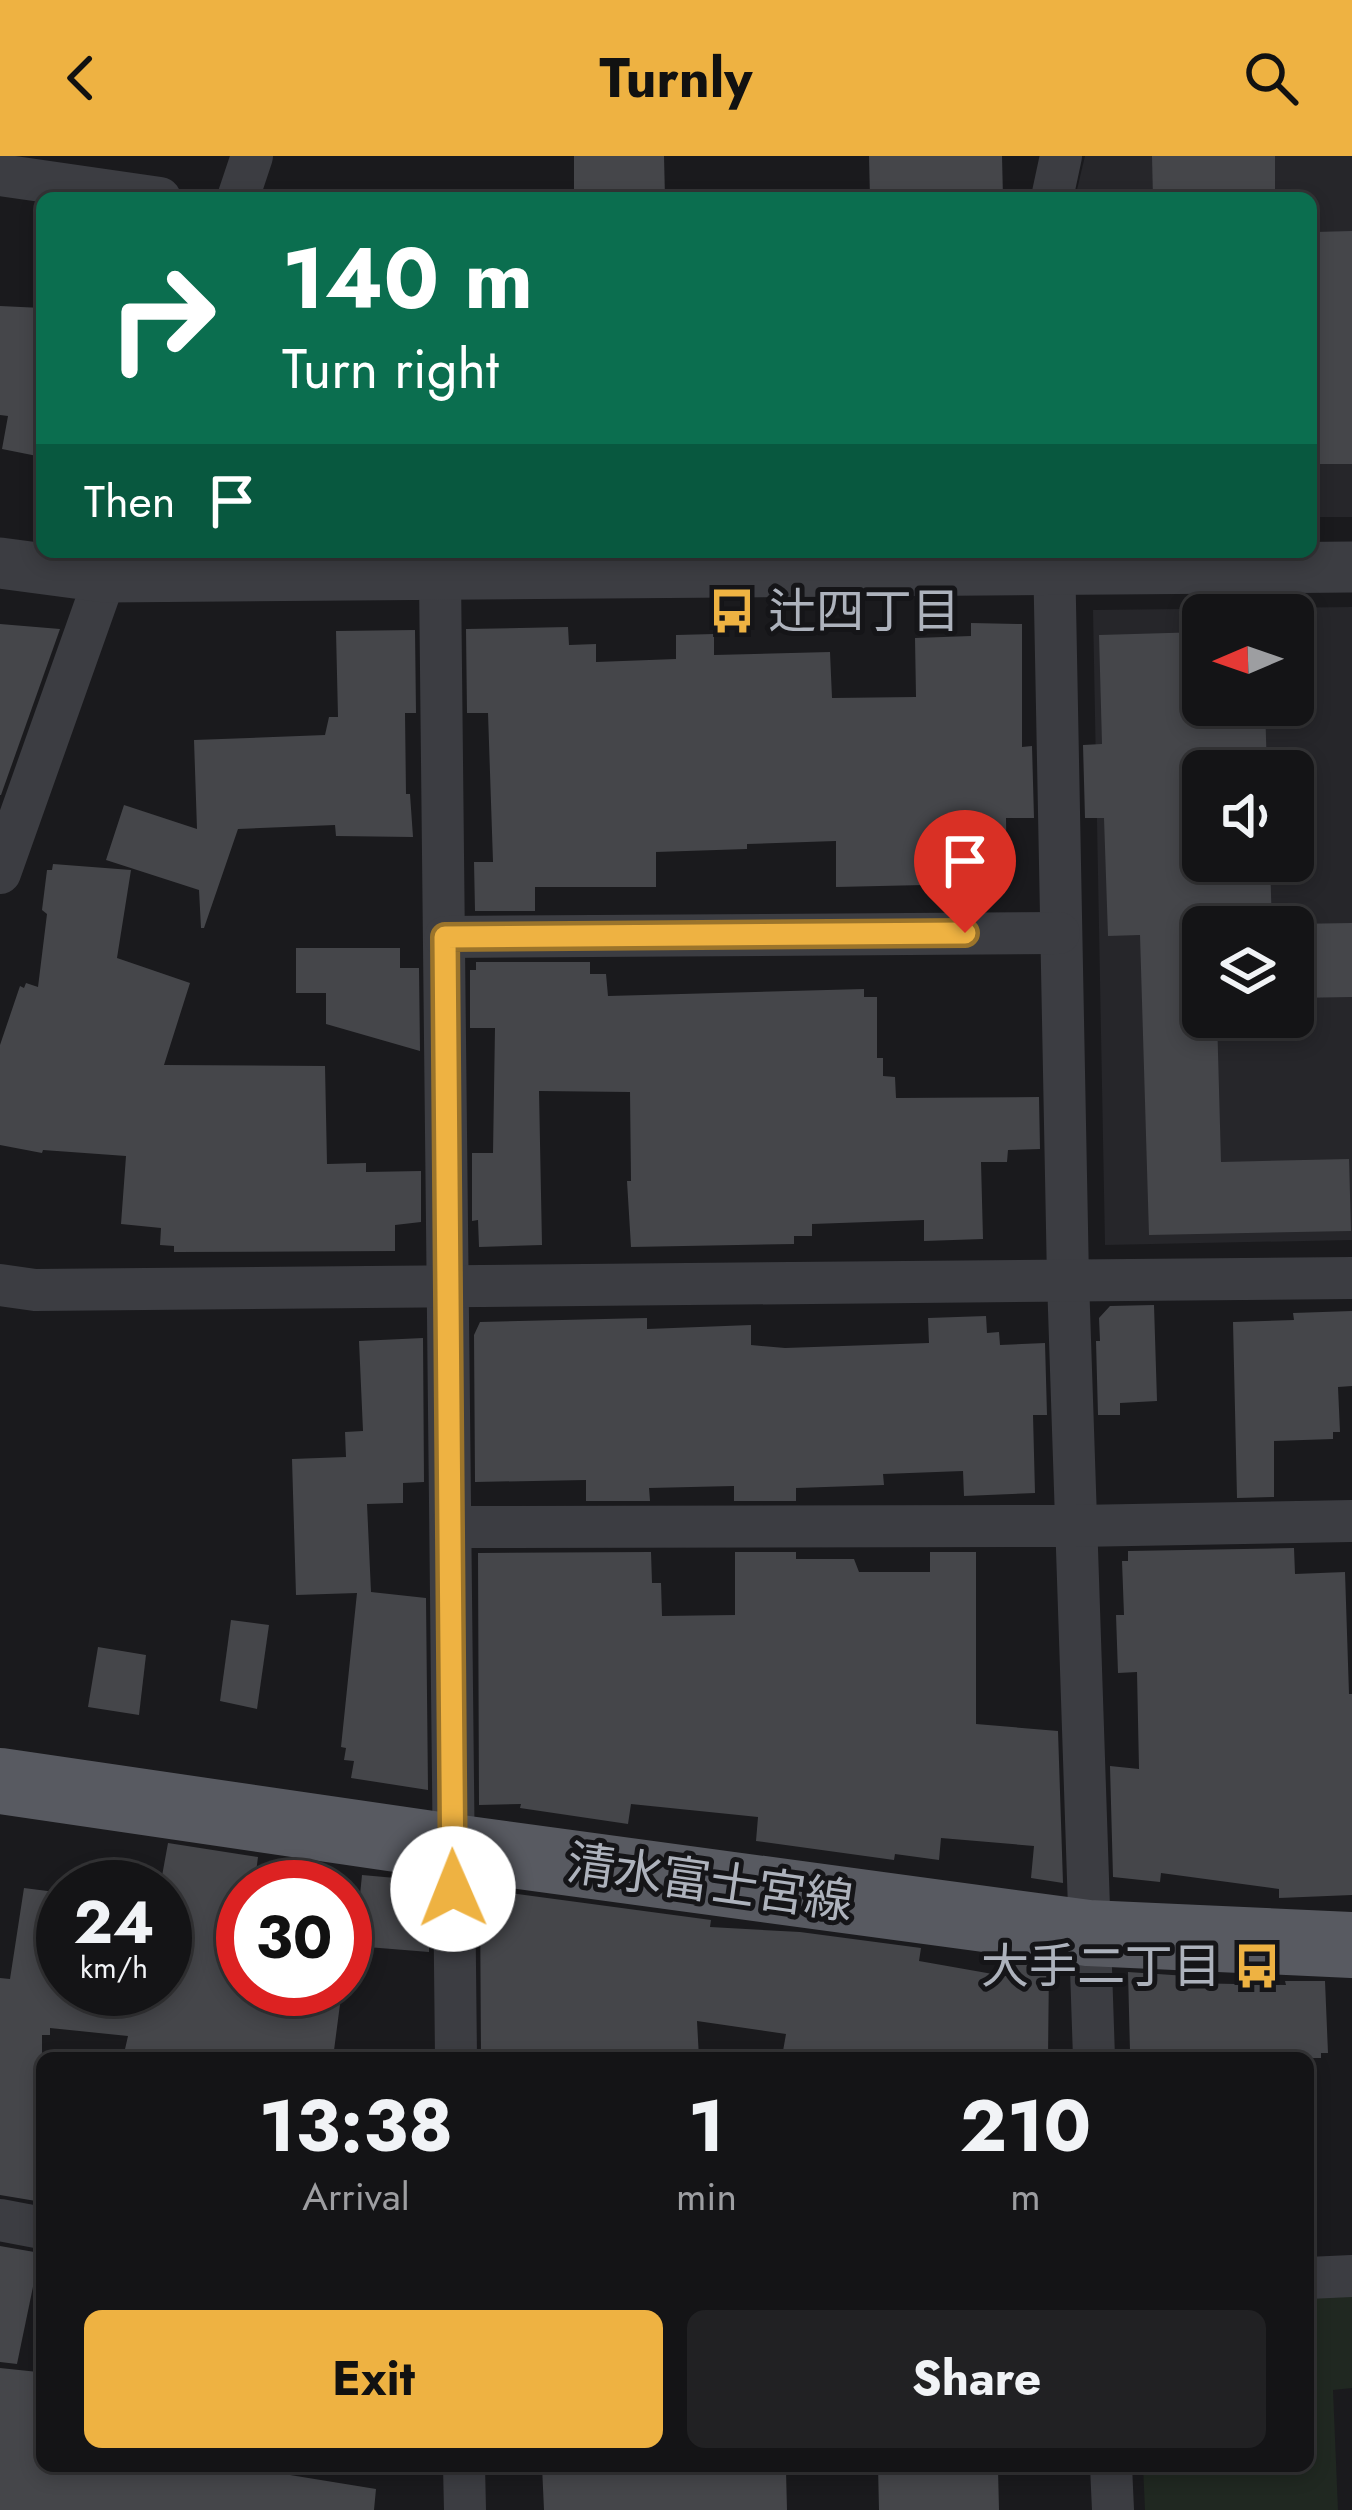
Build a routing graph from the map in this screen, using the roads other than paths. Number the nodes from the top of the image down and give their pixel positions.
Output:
1 (252, 156) edge
2 (1061, 156) edge
3 (0, 176) edge
4 (116, 192) edge
5 (240, 192) edge
6 (1053, 192) edge
7 (1054, 562) edge
8 (0, 563) edge
9 (110, 565) edge
10 (1352, 567) edge
11 (440, 576) junction
12 (0, 873) edge
13 (1059, 933) junction
14 (445, 937) junction
15 (1352, 1277) edge
16 (1068, 1280) junction
17 (0, 1285) edge
18 (448, 1288) junction
19 (1352, 1521) edge
20 (1076, 1526) junction
21 (451, 1527) junction
22 (0, 1781) edge
23 (452, 1847) junction
24 (1088, 1933) junction
25 (1352, 1946) edge
26 (456, 2052) edge
27 (1094, 2052) edge
28 (0, 2220) edge
29 (36, 2227) edge
30 (1352, 2276) edge
31 (1314, 2278) edge
32 (464, 2472) edge
33 (1111, 2472) edge
34 (465, 2510) edge
35 (1113, 2510) edge

1 - 5 street
2 - 6 street
3 - 4 street
7 - 10 street
7 - 11 street
7 - 13 street
8 - 9 street
9 - 11 street
9 - 12 street
11 - 14 street
13 - 14 street
13 - 16 street
14 - 18 street
15 - 16 street
16 - 18 street
16 - 20 street
17 - 18 street
18 - 21 street
19 - 20 street
20 - 21 street
20 - 24 street
21 - 23 street
22 - 23 main road, 清水富士宮線
23 - 24 main road, 清水富士宮線
23 - 26 street
24 - 25 main road, 清水富士宮線
24 - 27 street
28 - 29 street
30 - 31 street
32 - 34 street
33 - 35 street

